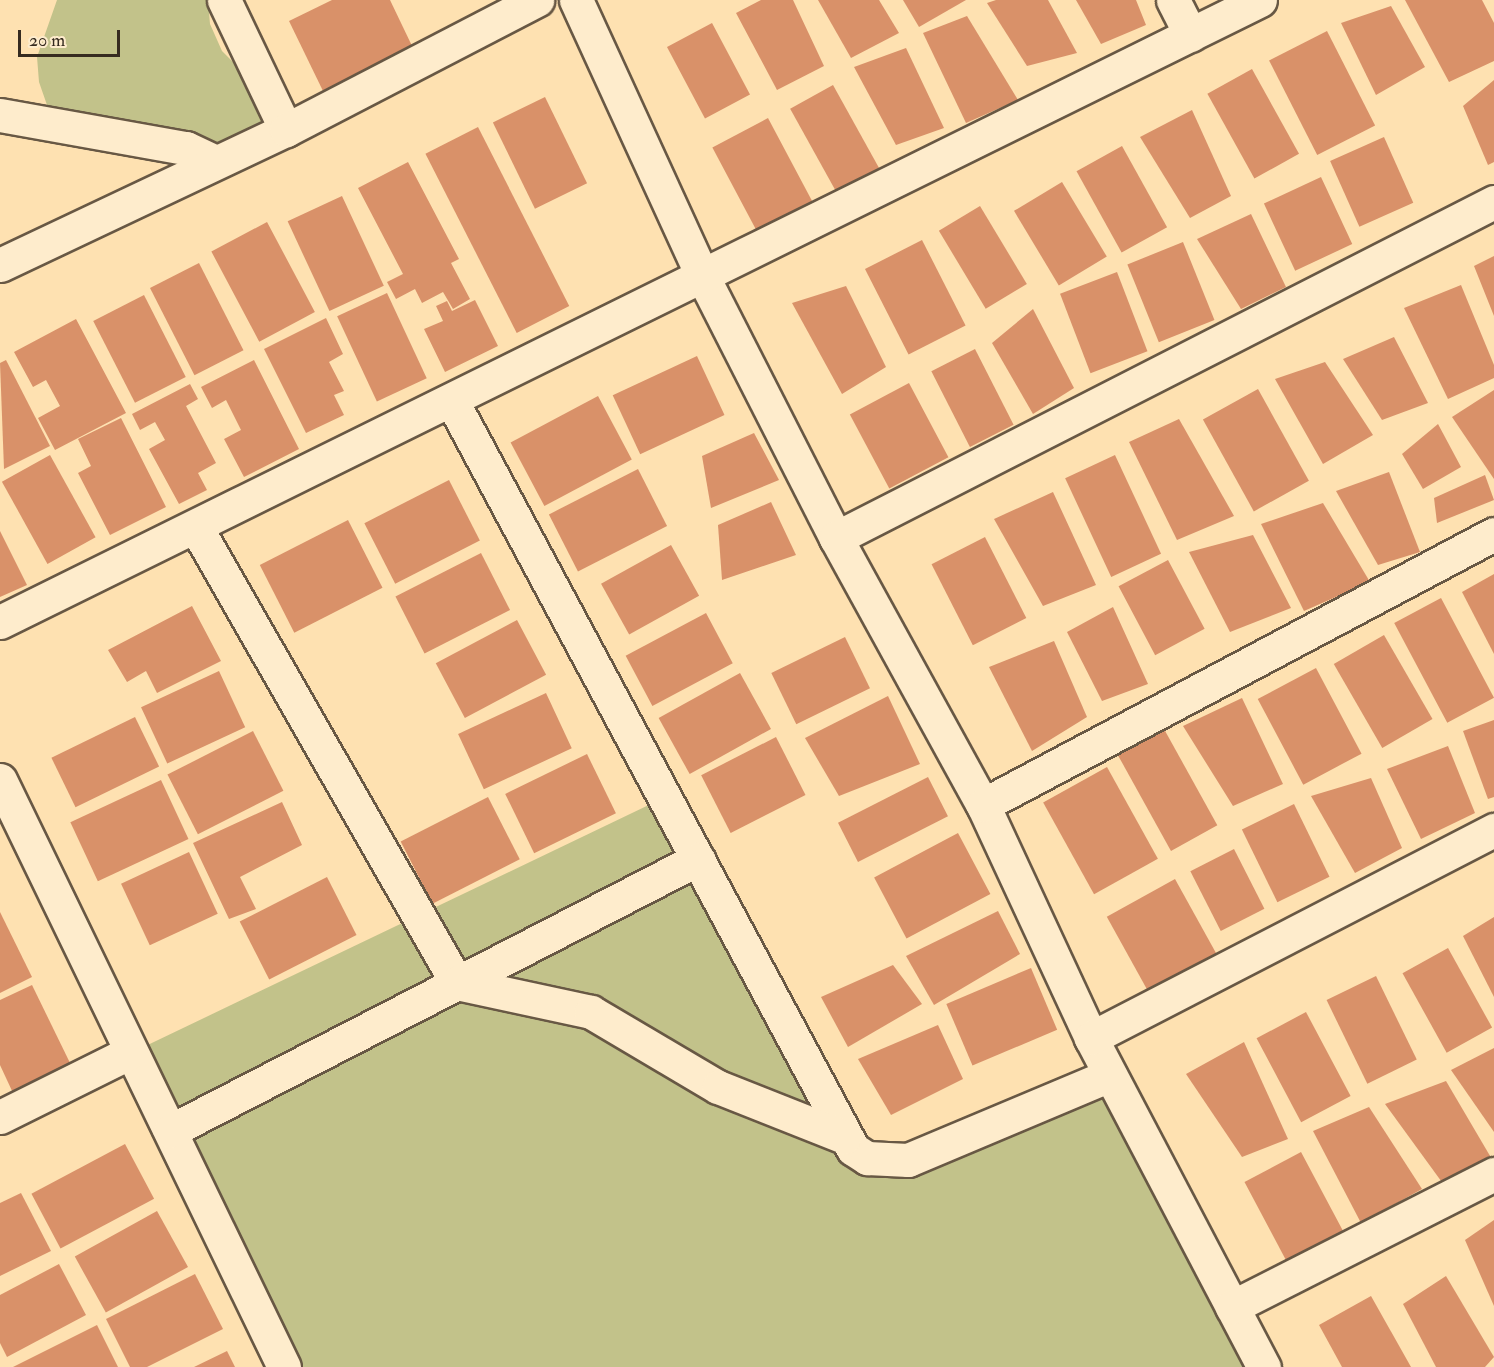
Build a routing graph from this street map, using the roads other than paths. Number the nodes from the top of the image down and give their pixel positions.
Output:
1 (224, 0) edge
2 (537, 0) edge
3 (576, 0) edge
4 (1173, 0) edge
5 (1260, 0) edge
6 (1191, 35) junction
7 (0, 115) edge
8 (286, 130) junction
9 (214, 161) junction
10 (1494, 202) edge
11 (0, 265) edge
12 (704, 279) junction
13 (453, 403) junction
14 (197, 529) junction
15 (1494, 534) edge
16 (836, 538) junction
17 (0, 622) edge
18 (0, 780) edge
19 (984, 805) junction
20 (8, 816) edge
21 (1494, 830) edge
22 (698, 859) junction
23 (457, 983) junction
24 (1091, 1038) junction
25 (131, 1052) junction
26 (1110, 1075) junction
27 (0, 1117) edge
28 (170, 1131) junction
29 (844, 1137) junction
30 (1494, 1174) edge
31 (1233, 1307) junction
32 (284, 1367) edge
33 (1264, 1367) edge

1 - 8 street
2 - 8 street
3 - 12 street
4 - 6 street
5 - 6 street
6 - 12 street
7 - 9 street
8 - 9 street
9 - 11 street
10 - 16 street
12 - 13 street
12 - 16 street
13 - 14 street
13 - 22 street
14 - 17 street
14 - 23 street
15 - 19 street
16 - 19 street
18 - 20 street
19 - 24 street
20 - 25 street
21 - 24 street
22 - 23 street
22 - 29 street
23 - 28 street
23 - 29 street
24 - 26 street
25 - 27 street
25 - 28 street
26 - 29 street
26 - 31 street
28 - 32 street
30 - 31 street
31 - 33 street

